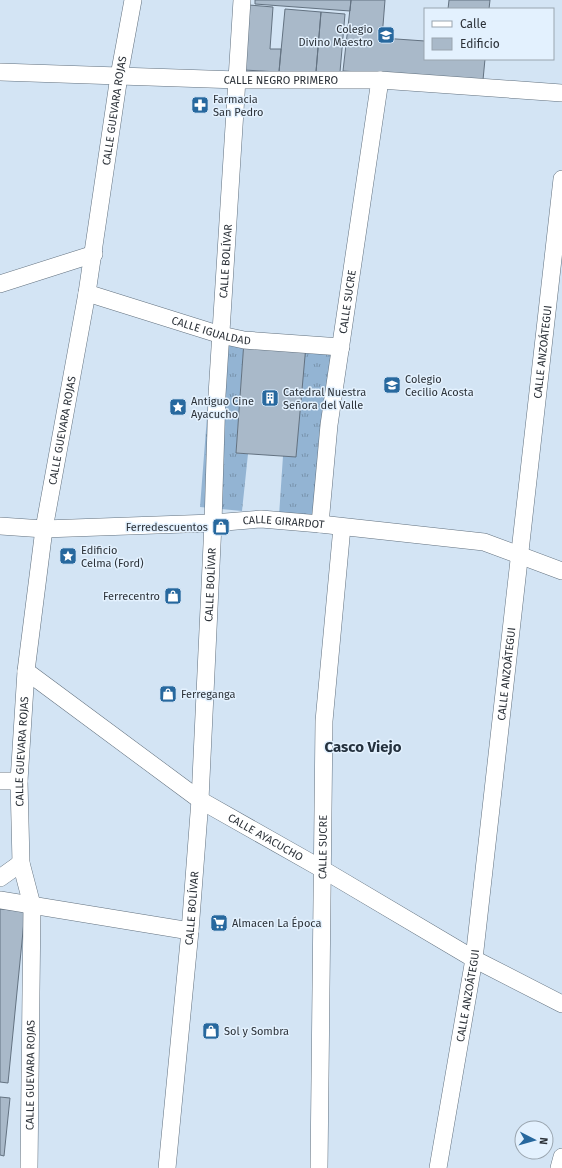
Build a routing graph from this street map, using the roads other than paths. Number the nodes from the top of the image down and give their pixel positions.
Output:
1 (133, 0) edge
2 (242, 0) edge
3 (0, 72) edge
4 (119, 76) junction
5 (238, 80) junction
6 (380, 80) junction
7 (562, 93) edge
8 (562, 179) edge
9 (94, 254) junction
10 (0, 284) edge
11 (87, 293) junction
12 (221, 335) junction
13 (341, 346) junction
14 (213, 523) junction
15 (320, 524) junction
16 (0, 526) edge
17 (342, 527) junction
18 (44, 529) junction
19 (520, 555) junction
20 (562, 571) edge
21 (26, 671) junction
22 (0, 781) edge
23 (19, 781) junction
24 (200, 800) junction
25 (0, 863) edge
26 (21, 863) junction
27 (322, 869) junction
28 (0, 878) edge
29 (0, 900) edge
30 (32, 905) junction
31 (190, 930) junction
32 (474, 959) junction
33 (562, 1004) edge
34 (562, 1157) edge
35 (29, 1168) edge
36 (167, 1168) edge
37 (319, 1168) edge
38 (438, 1168) edge
39 (559, 1168) edge

1 - 4 street, CALLE GUEVARA ROJAS
2 - 5 street, CALLE BOLÍVAR
3 - 4 street, CALLE NEGRO PRIMERO
4 - 5 street, CALLE NEGRO PRIMERO
4 - 9 street, CALLE GUEVARA ROJAS
5 - 6 street, CALLE NEGRO PRIMERO
5 - 12 street, CALLE BOLÍVAR
6 - 7 street, CALLE NEGRO PRIMERO
6 - 13 street, CALLE SUCRE
8 - 19 street, CALLE ANZOÁTEGUI
9 - 10 street
9 - 11 street, CALLE GUEVARA ROJAS
11 - 12 street, CALLE IGUALDAD
11 - 18 street, CALLE GUEVARA ROJAS
12 - 13 street, CALLE IGUALDAD
12 - 14 street, CALLE BOLÍVAR
13 - 15 street, CALLE SUCRE
14 - 15 street, CALLE GIRARDOT
14 - 18 street, CALLE GIRARDOT
14 - 24 street, CALLE BOLÍVAR
15 - 17 street, CALLE GIRARDOT
16 - 18 street, CALLE GIRARDOT
17 - 19 street, CALLE GIRARDOT
17 - 27 street, CALLE SUCRE
18 - 21 street, CALLE GUEVARA ROJAS
19 - 20 street, CALLE GIRARDOT
19 - 32 street, CALLE ANZOÁTEGUI
21 - 23 street, CALLE GUEVARA ROJAS
21 - 24 street, CALLE AYACUCHO
22 - 23 street
23 - 26 street, CALLE GUEVARA ROJAS
24 - 27 street, CALLE AYACUCHO
24 - 31 street, CALLE BOLÍVAR
25 - 26 street
26 - 28 street
26 - 30 street, CALLE GUEVARA ROJAS
27 - 32 street, CALLE AYACUCHO
27 - 37 street, CALLE SUCRE
29 - 30 street
30 - 31 street
30 - 35 street, CALLE GUEVARA ROJAS
31 - 36 street, CALLE BOLÍVAR
32 - 33 street, CALLE AYACUCHO
32 - 38 street, CALLE ANZOÁTEGUI
34 - 39 street

